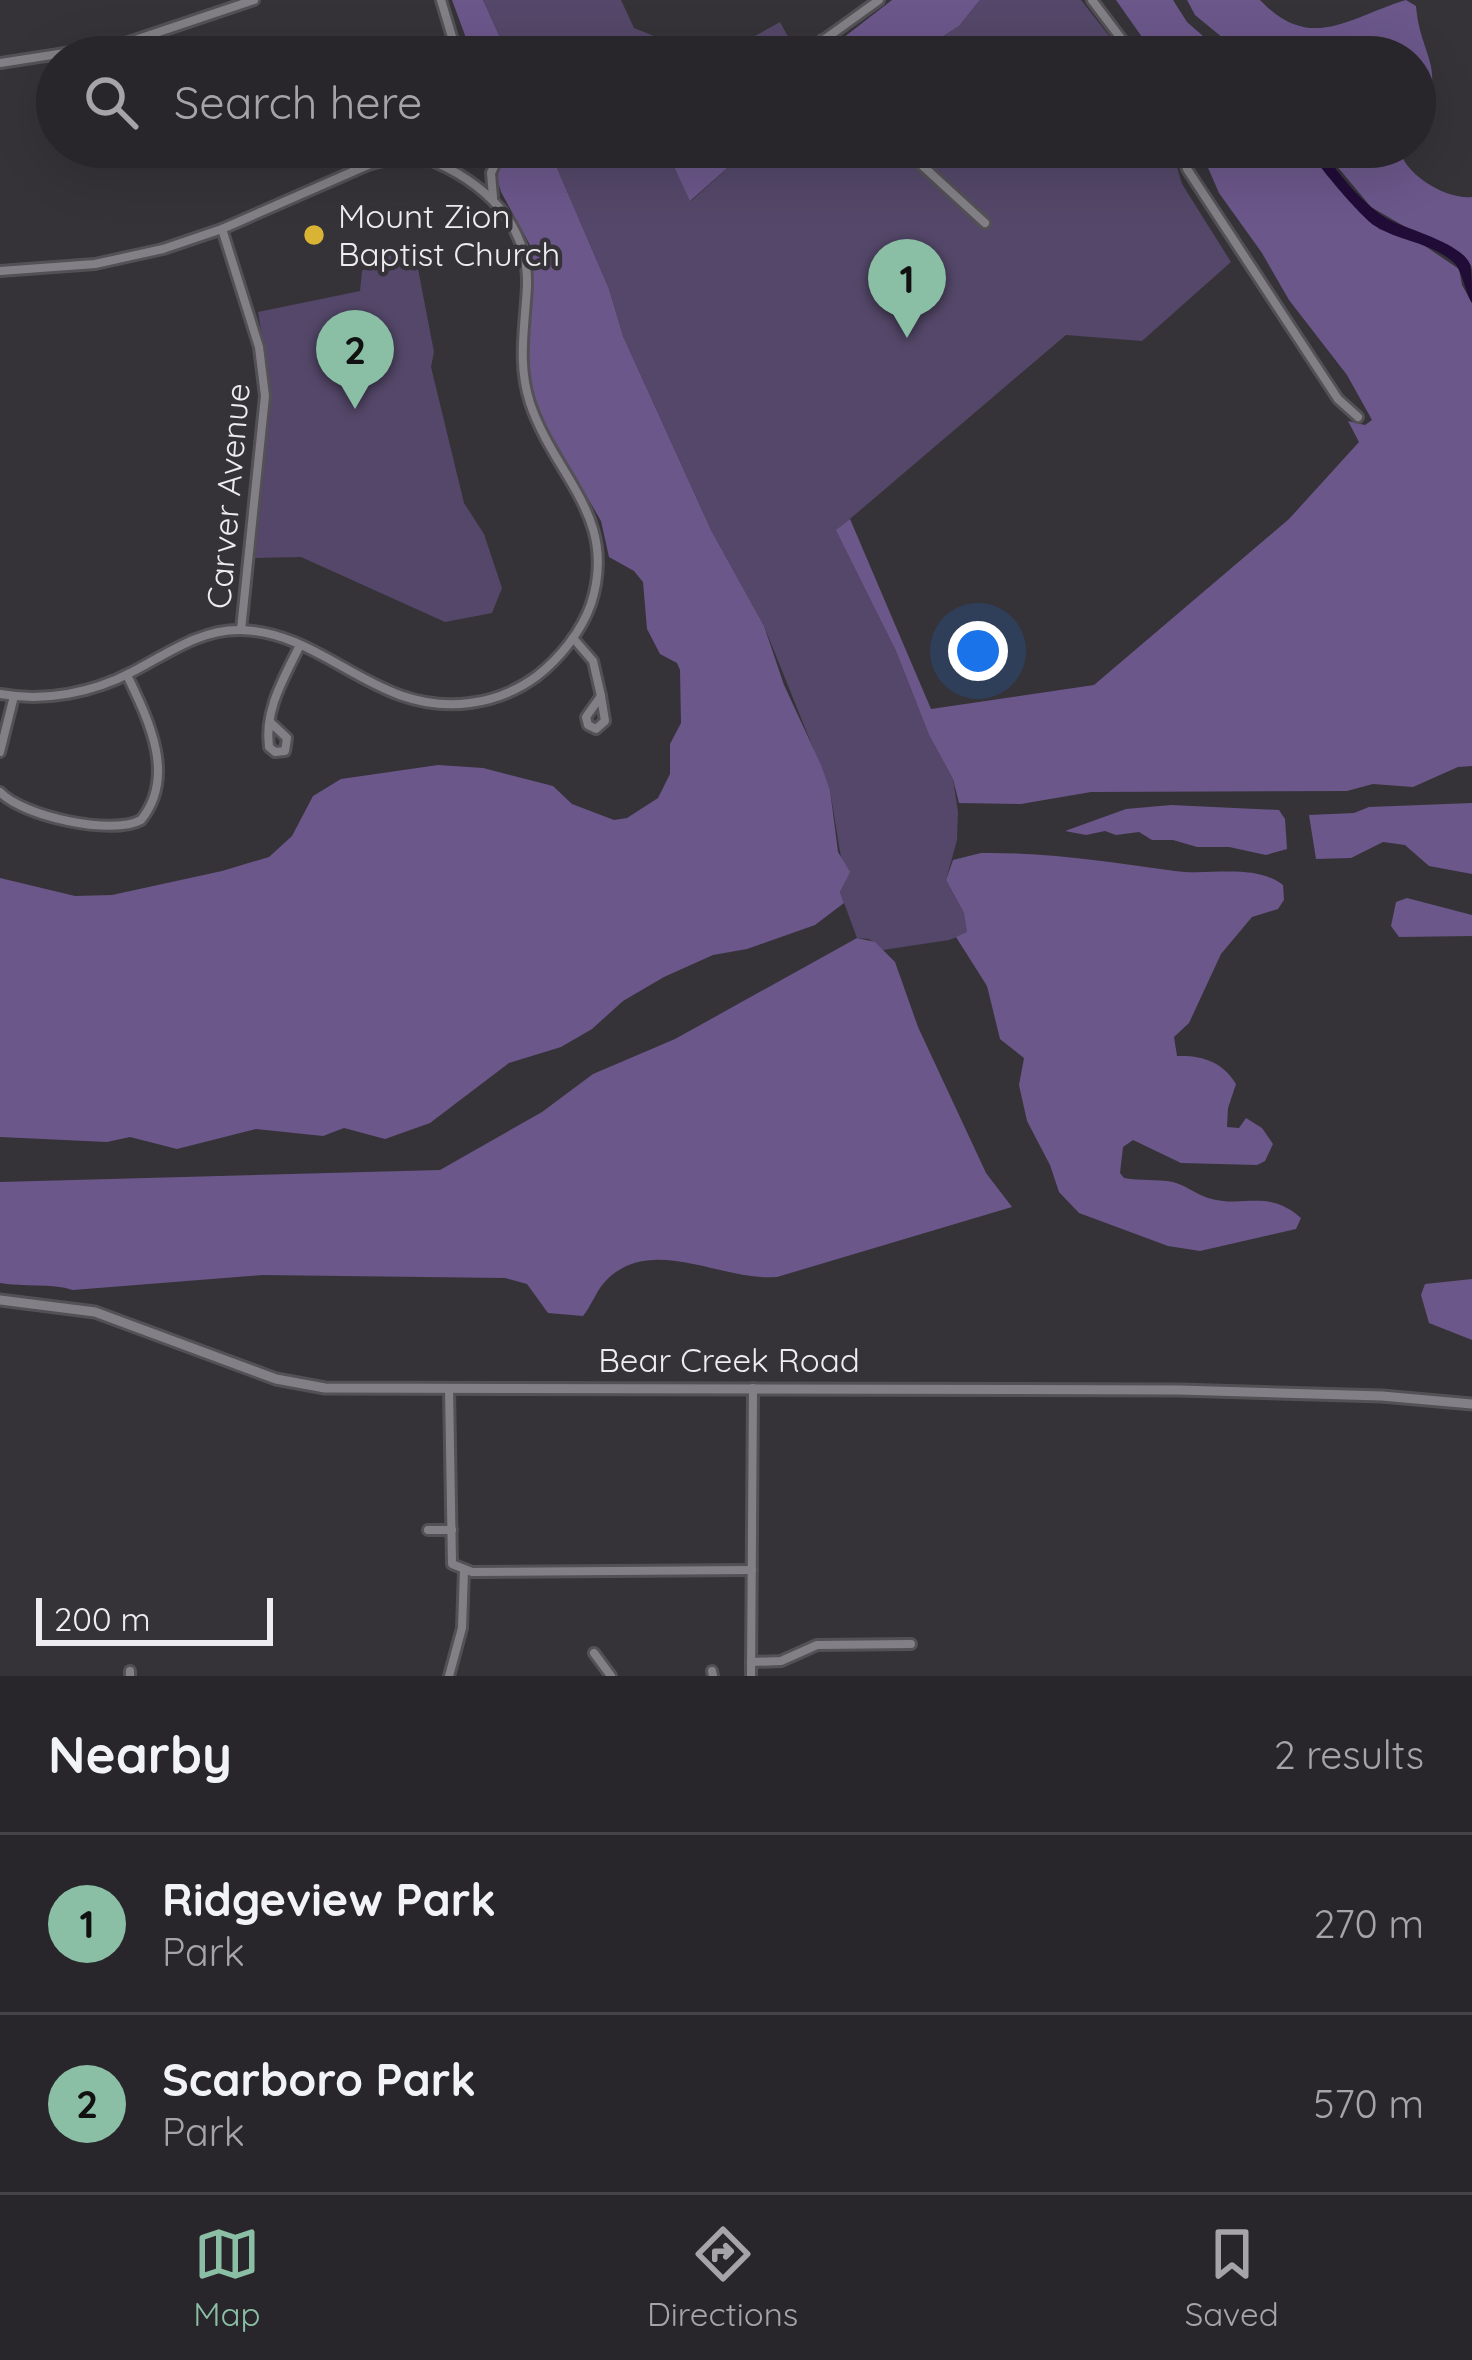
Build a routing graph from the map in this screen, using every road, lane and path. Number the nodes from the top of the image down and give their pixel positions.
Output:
1 (254, 0) edge
2 (441, 0) edge
3 (879, 0) edge
4 (1092, 0) edge
5 (147, 36) edge
6 (452, 36) edge
7 (828, 36) edge
8 (1119, 36) edge
9 (36, 57) edge
10 (0, 63) edge
11 (366, 168) edge
12 (447, 168) edge
13 (493, 168) edge
14 (925, 168) edge
15 (1186, 168) edge
16 (493, 199) junction
17 (985, 223) dead end
18 (222, 229) junction
19 (0, 271) edge
20 (1358, 417) dead end
21 (241, 630) junction
22 (573, 638) junction
23 (300, 645) junction
24 (127, 675) junction
25 (0, 694) edge
26 (14, 696) junction
27 (601, 696) dead end
28 (270, 722) dead end
29 (0, 752) edge
30 (0, 792) edge
31 (0, 1300) edge
32 (449, 1387) junction
33 (753, 1387) junction
34 (1472, 1404) edge
35 (428, 1530) dead end
36 (452, 1530) junction
37 (464, 1570) junction
38 (752, 1570) junction
39 (911, 1643) dead end
40 (594, 1653) dead end
41 (751, 1662) junction
42 (449, 1676) edge
43 (611, 1676) edge
44 (751, 1676) edge

1 - 5 street
2 - 6 street
3 - 7 street
4 - 8 street
9 - 10 street
11 - 18 street
12 - 16 street
13 - 16 street
14 - 17 street
15 - 20 street
16 - 22 street
18 - 19 street
18 - 21 street, Carver Avenue
21 - 23 street
21 - 24 street
22 - 23 street
22 - 27 street
23 - 28 street
24 - 26 street
24 - 30 street
25 - 26 street
26 - 29 street
31 - 32 street, Bear Creek Road
32 - 33 street, Bear Creek Road
32 - 36 street
33 - 34 street, Bear Creek Road
33 - 38 street
35 - 36 street
36 - 37 street
37 - 38 street
37 - 42 street
38 - 41 street
39 - 41 street
40 - 43 street
41 - 44 street

